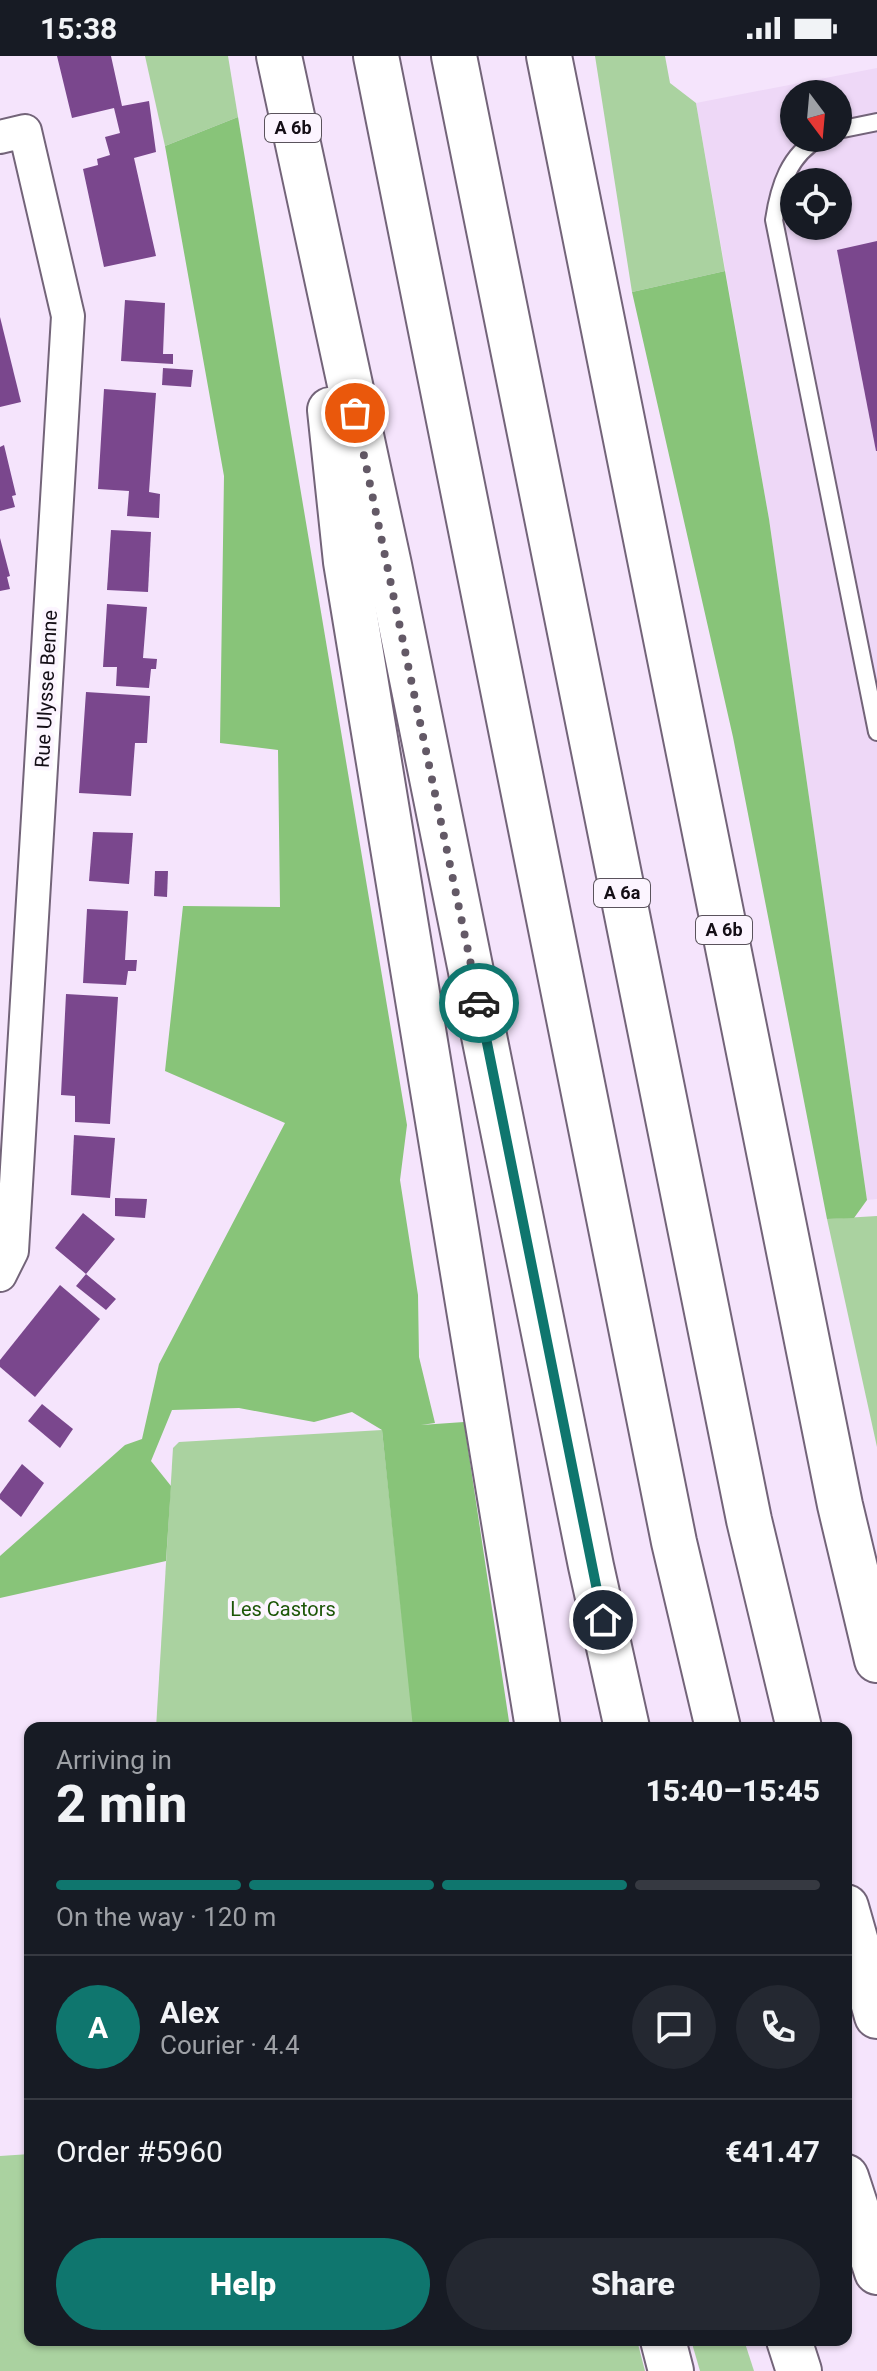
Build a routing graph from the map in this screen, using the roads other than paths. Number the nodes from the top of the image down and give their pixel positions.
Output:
1 (279, 56) edge
2 (376, 56) edge
3 (454, 56) edge
4 (549, 56) edge
5 (877, 122) edge
6 (852, 127) edge
7 (0, 137) edge
8 (803, 152) edge
9 (308, 200) junction
10 (877, 732) edge
11 (0, 1275) edge
12 (877, 1660) edge
13 (537, 1722) edge
14 (626, 1722) edge
15 (717, 1722) edge
16 (798, 1722) edge
17 (852, 1928) edge
18 (877, 2016) edge
19 (852, 2195) edge
20 (877, 2272) edge
21 (665, 2346) edge
22 (791, 2346) edge
23 (671, 2371) edge
24 (799, 2371) edge

1 - 9 highway, A 6b
2 - 15 highway
3 - 16 highway, A 6a
4 - 12 highway, A 6b
5 - 6 lane
7 - 11 street, Rue Ulysse Benne
8 - 10 lane
9 - 13 highway
9 - 14 highway, A 6b
17 - 18 highway
19 - 20 highway
21 - 23 highway
22 - 24 highway

